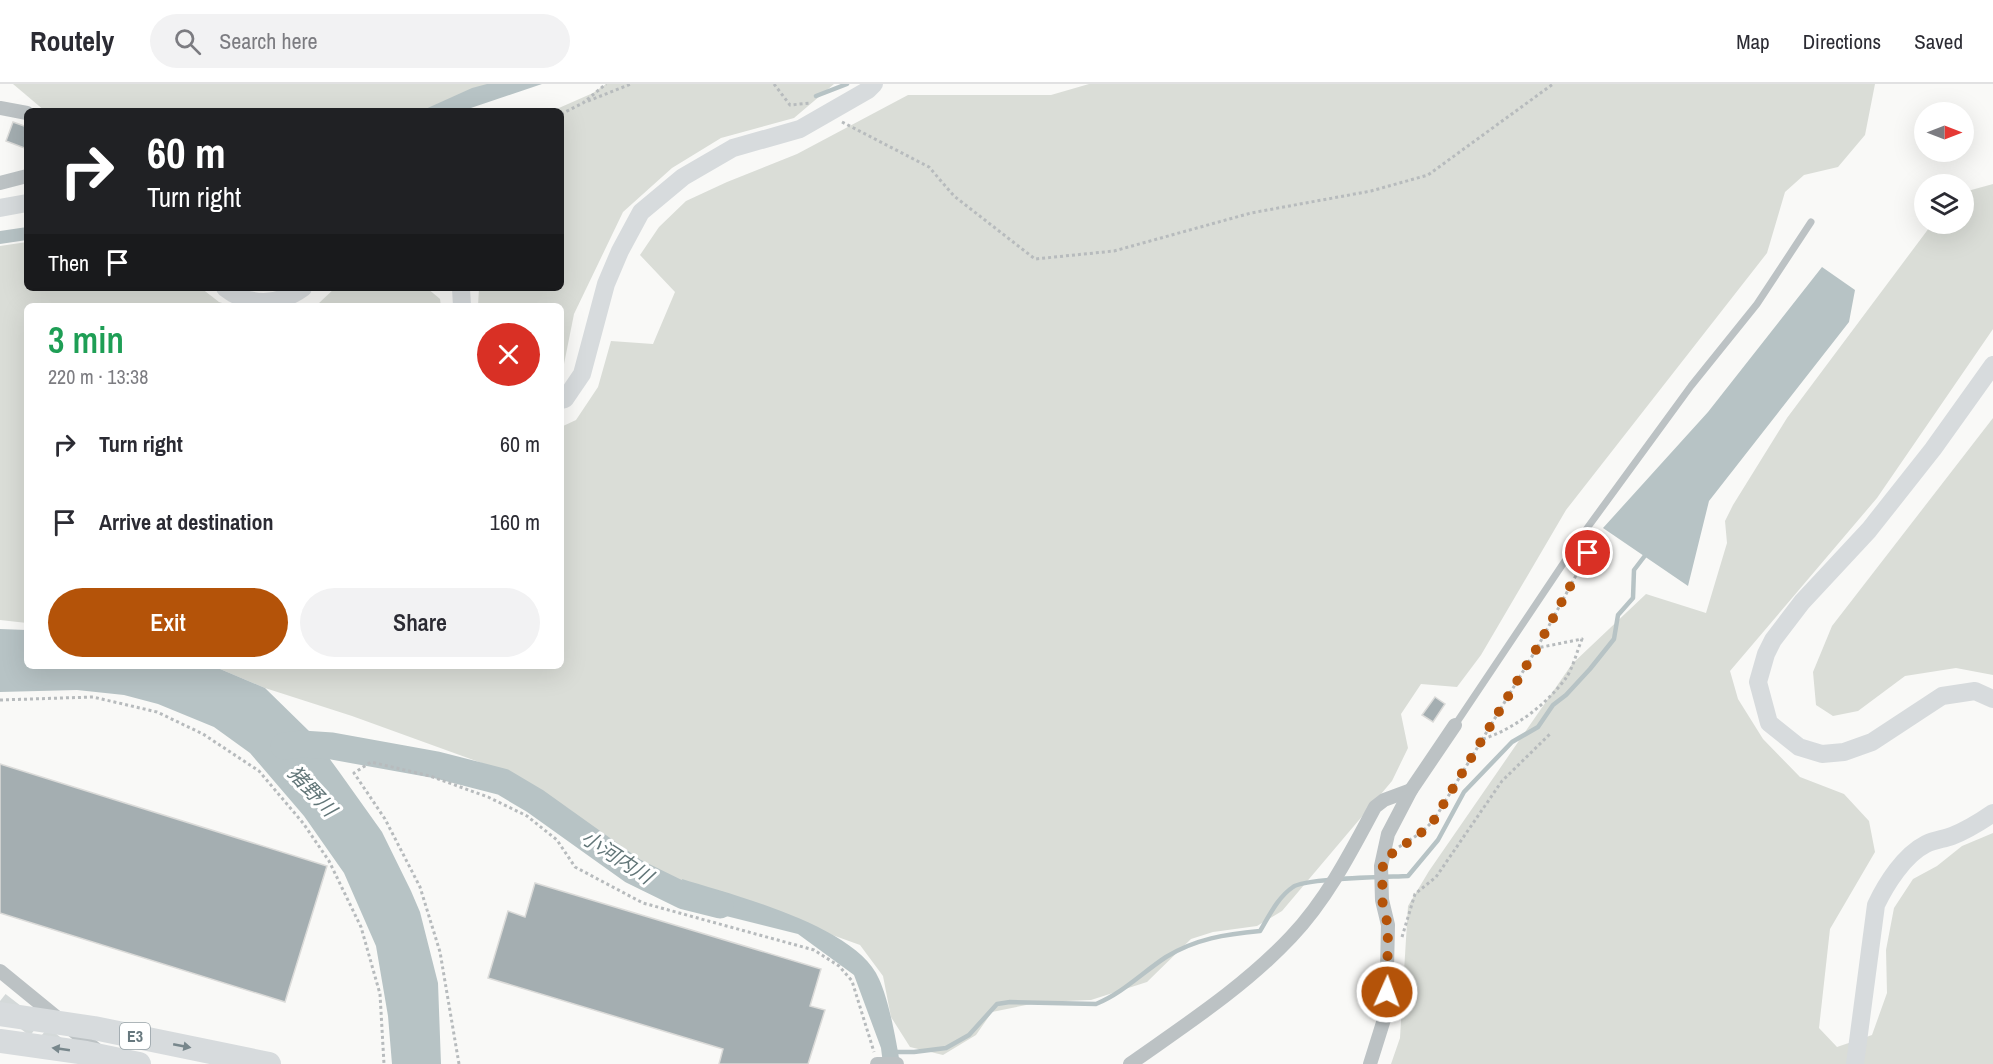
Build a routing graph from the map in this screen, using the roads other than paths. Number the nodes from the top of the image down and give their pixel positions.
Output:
1 (874, 84) edge
2 (0, 108) edge
3 (24, 112) edge
4 (24, 177) edge
5 (0, 183) edge
6 (24, 204) edge
7 (0, 208) edge
8 (1811, 222) dead end
9 (229, 291) edge
10 (298, 291) edge
11 (1993, 364) edge
12 (564, 399) edge
13 (1993, 699) edge
14 (1455, 725) joint
15 (1411, 790) junction
16 (1993, 813) edge
17 (0, 972) edge
18 (0, 1014) edge
19 (0, 1041) edge
20 (877, 1063) edge
21 (114, 1064) edge
22 (139, 1064) edge
23 (269, 1064) edge
24 (897, 1064) edge
25 (1130, 1064) edge
26 (1370, 1064) edge
27 (1855, 1064) edge

1 - 12 street
2 - 3 street
4 - 5 street
6 - 7 street
8 - 14 lane
9 - 10 street
11 - 13 street
14 - 15 street
15 - 25 street
15 - 26 street
16 - 27 street
17 - 21 street
18 -> 23 highway, E3
22 -> 19 highway, E3
20 - 24 street

